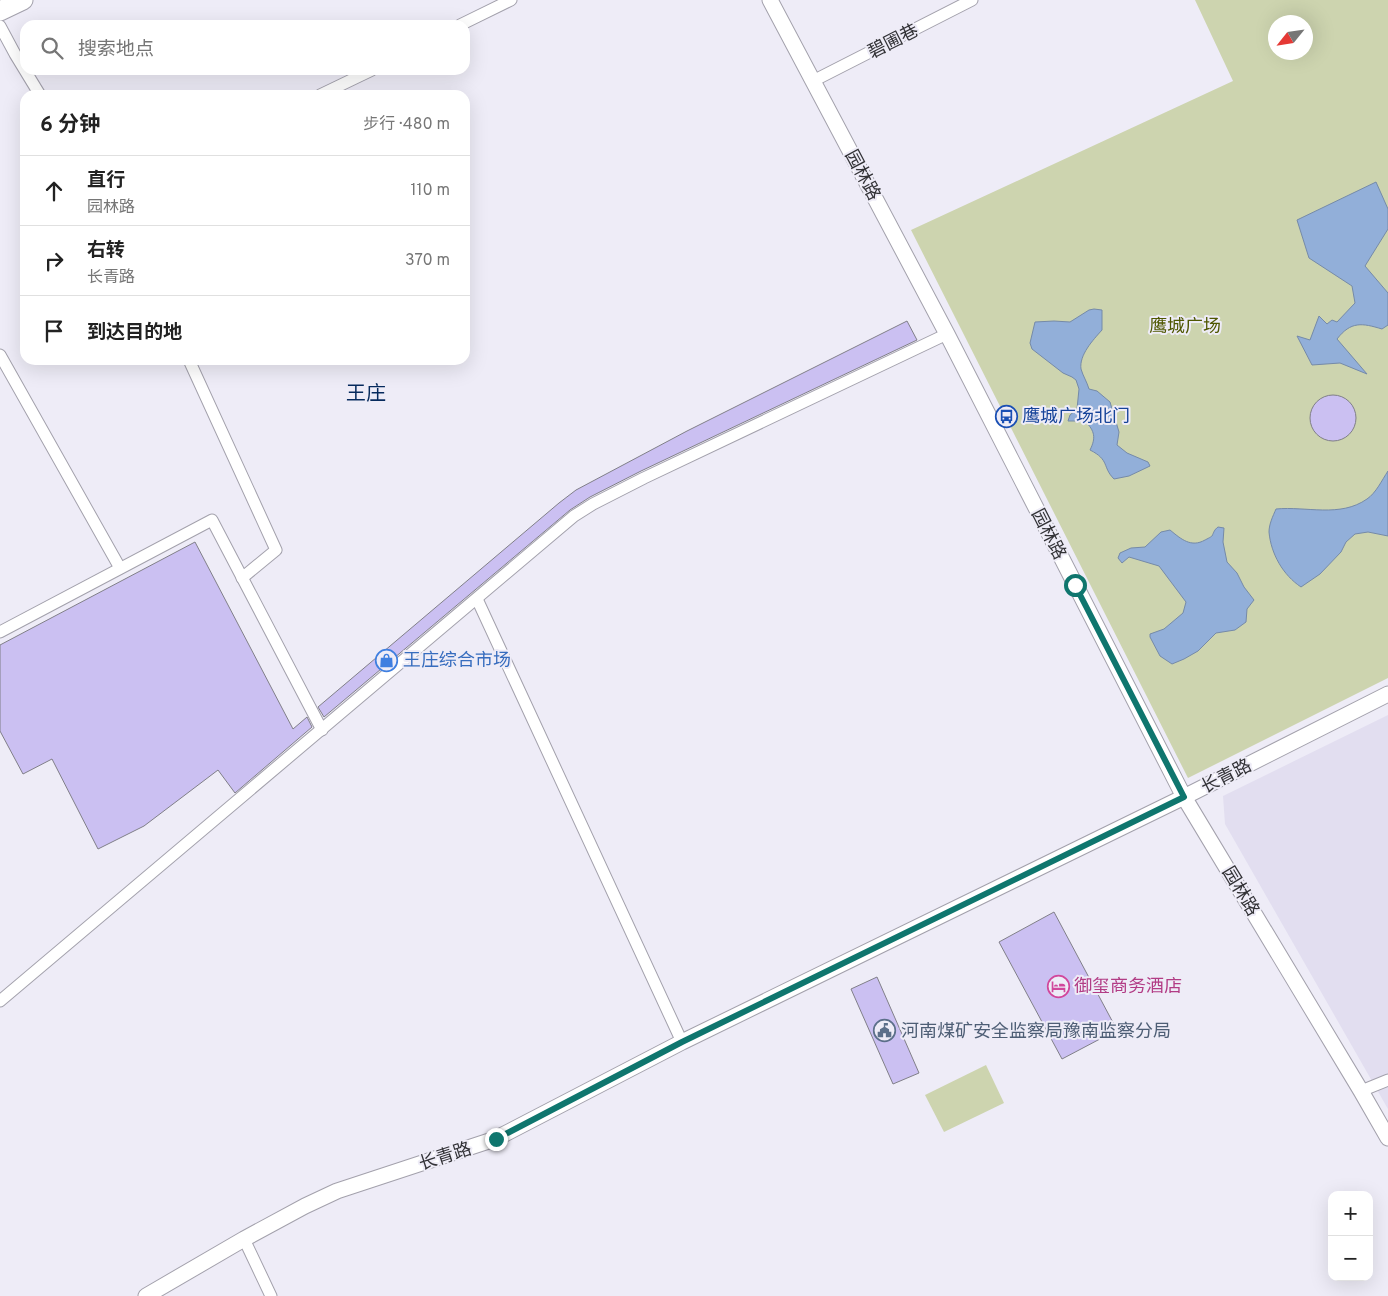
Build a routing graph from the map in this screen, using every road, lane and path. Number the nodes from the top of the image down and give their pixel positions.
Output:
1 (23, 0) edge
2 (511, 0) edge
3 (770, 0) edge
4 (972, 0) edge
5 (0, 10) edge
6 (470, 20) edge
7 (0, 26) edge
8 (20, 62) edge
9 (28, 75) edge
10 (362, 75) edge
11 (813, 81) junction
12 (37, 90) edge
13 (330, 90) edge
14 (947, 334) junction
15 (0, 355) edge
16 (192, 365) edge
17 (120, 568) junction
18 (242, 578) junction
19 (477, 599) junction
20 (0, 632) edge
21 (1388, 694) edge
22 (322, 730) junction
23 (1184, 797) junction
24 (0, 1001) edge
25 (682, 1042) junction
26 (1388, 1080) edge
27 (1361, 1091) junction
28 (1388, 1138) edge
29 (244, 1239) junction
30 (146, 1296) edge
31 (271, 1296) edge

1 - 5 main road
2 - 6 street
3 - 11 street, 园林路
4 - 11 street, 碧圃巷
7 - 8 street
9 - 12 street
10 - 13 street
11 - 14 street, 园林路
14 - 19 street
14 - 23 street, 园林路
15 - 17 street
16 - 18 street
17 - 18 street
17 - 20 street
18 - 22 street
19 - 22 street
19 - 25 street
21 - 23 street, 长青路
22 - 24 street
23 - 25 street, 长青路
23 - 27 street, 园林路
25 - 29 street, 长青路
26 - 27 street
27 - 28 street, 园林路
29 - 30 street, 长青路
29 - 31 street

